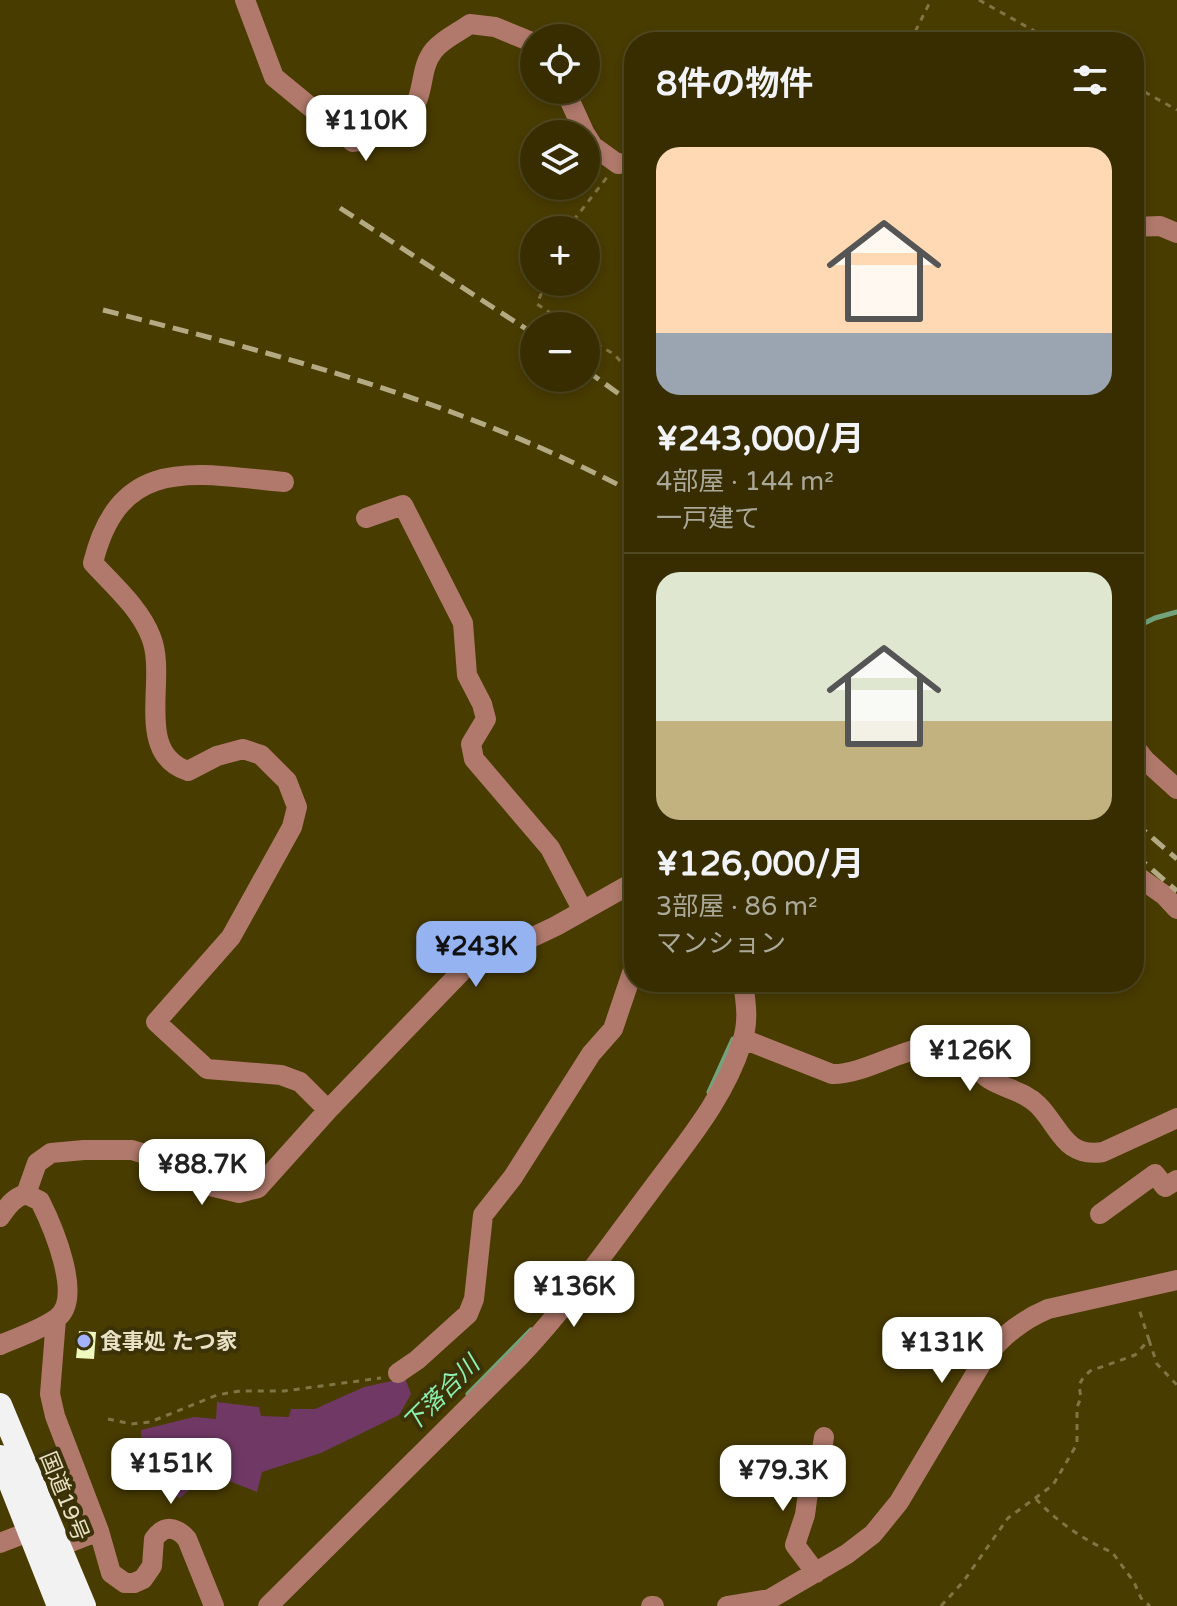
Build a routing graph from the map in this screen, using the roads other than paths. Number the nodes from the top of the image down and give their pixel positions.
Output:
1 (245, 0) edge
2 (520, 37) edge
3 (600, 150) edge
4 (624, 162) edge
5 (1144, 227) edge
6 (1177, 233) edge
7 (284, 482) dead end
8 (366, 518) dead end
9 (1144, 759) edge
10 (1177, 789) edge
11 (1144, 881) edge
12 (624, 888) edge
13 (1177, 909) edge
14 (583, 911) junction
15 (626, 992) edge
16 (745, 992) edge
17 (743, 1039) junction
18 (328, 1110) junction
19 (1177, 1118) edge
20 (1177, 1180) edge
21 (26, 1194) junction
22 (1100, 1214) dead end
23 (0, 1217) edge
24 (1176, 1280) edge
25 (56, 1319) junction
26 (0, 1345) edge
27 (398, 1373) road end
28 (0, 1405) edge
29 (824, 1437) dead end
30 (0, 1457) edge
31 (31, 1531) junction
32 (99, 1531) junction
33 (0, 1543) edge
34 (58, 1547) junction
35 (816, 1573) junction
36 (59, 1606) edge
37 (84, 1606) edge
38 (214, 1606) edge
39 (268, 1606) edge
40 (727, 1606) edge

1 - 2 street
3 - 4 street
5 - 6 street
7 - 18 street
8 - 14 street
9 - 10 street
11 - 13 street
12 - 14 street
14 - 18 street
15 - 27 street
16 - 17 street
17 - 19 street
17 - 39 street
18 - 21 street
20 - 22 street
21 - 23 street
21 - 25 street
24 - 35 street
25 - 26 street
25 - 32 street
28 - 34 highway, 国道19号
29 - 35 street
30 - 31 highway, 国道19号
31 - 33 street
31 - 36 highway, 国道19号
32 - 34 street
32 - 38 street
34 - 37 highway, 国道19号
35 - 40 street

